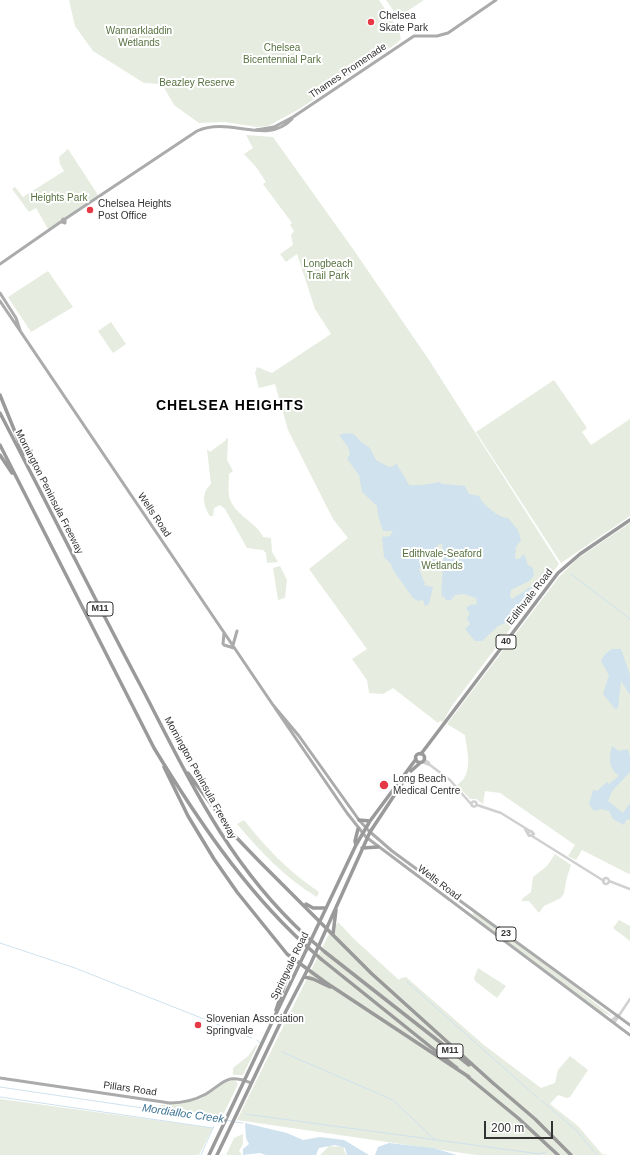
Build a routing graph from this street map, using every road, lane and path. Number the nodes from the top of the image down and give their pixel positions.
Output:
1 (496, 0) edge
2 (0, 264) edge
3 (0, 293) edge
4 (0, 302) edge
5 (20, 330) junction
6 (0, 396) edge
7 (0, 413) edge
8 (0, 445) edge
9 (0, 455) edge
10 (33, 478) junction
11 (22, 487) junction
12 (630, 520) edge
13 (237, 631) dead end
14 (224, 633) junction
15 (234, 646) junction
16 (276, 708) junction
17 (169, 741) junction
18 (154, 748) junction
19 (416, 759) junction
20 (422, 759) junction
21 (359, 820) junction
22 (370, 821) junction
23 (366, 828) junction
24 (358, 829) junction
25 (370, 832) junction
26 (529, 832) junction
27 (363, 834) junction
28 (533, 835) junction
29 (367, 838) junction
30 (356, 845) junction
31 (378, 847) junction
32 (362, 848) junction
33 (288, 889) junction
34 (630, 889) edge
35 (336, 907) junction
36 (326, 908) junction
37 (320, 921) junction
38 (327, 929) junction
39 (333, 934) junction
40 (293, 960) junction
41 (300, 964) junction
42 (308, 970) junction
43 (305, 977) junction
44 (348, 997) junction
45 (630, 999) edge
46 (276, 1013) junction
47 (618, 1016) junction
48 (613, 1023) junction
49 (630, 1025) edge
50 (630, 1035) edge
51 (469, 1077) junction
52 (0, 1078) edge
53 (244, 1081) junction
54 (251, 1083) junction
55 (494, 1084) junction
56 (209, 1155) edge
57 (217, 1155) edge
58 (558, 1155) edge
59 (572, 1155) edge

1 - 2 main road, Thames Promenade
3 - 5 main road, Wells Road
4 - 5 main road, Wells Road
5 - 14 main road, Wells Road
6 - 10 highway
7 - 10 highway, Mornington Peninsula Freeway / M11
8 - 11 highway, Mornington Peninsula Freeway / M11
9 - 11 highway
10 - 17 highway, Mornington Peninsula Freeway / M11
11 - 18 highway, Mornington Peninsula Freeway / M11
12 - 20 highway, Edithvale Road / 40
13 - 15 main road
14 - 15 main road, Wells Road
14 - 15 main road
15 - 16 main road, Wells Road
16 - 21 main road, Wells Road
16 - 24 main road, Wells Road
17 - 33 highway
17 - 55 highway, Mornington Peninsula Freeway / M11, bridge
18 - 40 highway
18 - 51 highway, Mornington Peninsula Freeway / M11, bridge
19 - 20 highway
19 - 20 highway, 40
19 - 22 highway, 40
20 - 25 highway, Edithvale Road / 40
20 - 26 street
21 - 22 highway
21 - 23 main road, Wells Road
22 - 23 highway, 40
23 - 25 main road, Wells Road / 23
23 - 27 highway, Springvale Road / 40
24 - 27 main road, Wells Road
24 - 30 highway
25 - 29 highway, Springvale Road / 40
25 - 47 main road, Wells Road / 23
26 - 28 street
26 - 28 street
27 - 29 main road, Wells Road / 23
27 - 30 highway, Springvale Road / 40
28 - 34 street
29 - 31 main road, Wells Road / 23
29 - 32 highway, Springvale Road / 40
30 - 36 highway, Springvale Road / 40
31 - 32 highway
31 - 48 main road, Wells Road / 23
32 - 35 highway, Springvale Road / 40
33 - 36 highway
33 - 37 highway
35 - 38 highway, Springvale Road / 40
35 - 39 highway
36 - 37 highway, Springvale Road / 40
37 - 38 highway
37 - 41 highway, Springvale Road / 40
38 - 39 highway
38 - 42 highway, Springvale Road / 40
39 - 55 highway
40 - 41 highway
40 - 46 highway
41 - 42 highway
41 - 46 highway, Springvale Road / 40
42 - 43 highway, Springvale Road / 40
42 - 44 highway
43 - 44 highway
43 - 54 highway, Springvale Road / 40
44 - 51 highway
45 - 47 street
46 - 53 highway, Springvale Road / 40
47 - 48 street
47 - 49 main road, Wells Road / 23
48 - 50 main road, Wells Road / 23
51 - 58 highway, Mornington Peninsula Freeway / M11
52 - 53 main road, Pillars Road
53 - 54 main road, Pillars Road
53 - 56 highway, Springvale Road / 40
54 - 57 highway, Springvale Road / 40
55 - 59 highway, Mornington Peninsula Freeway / M11

